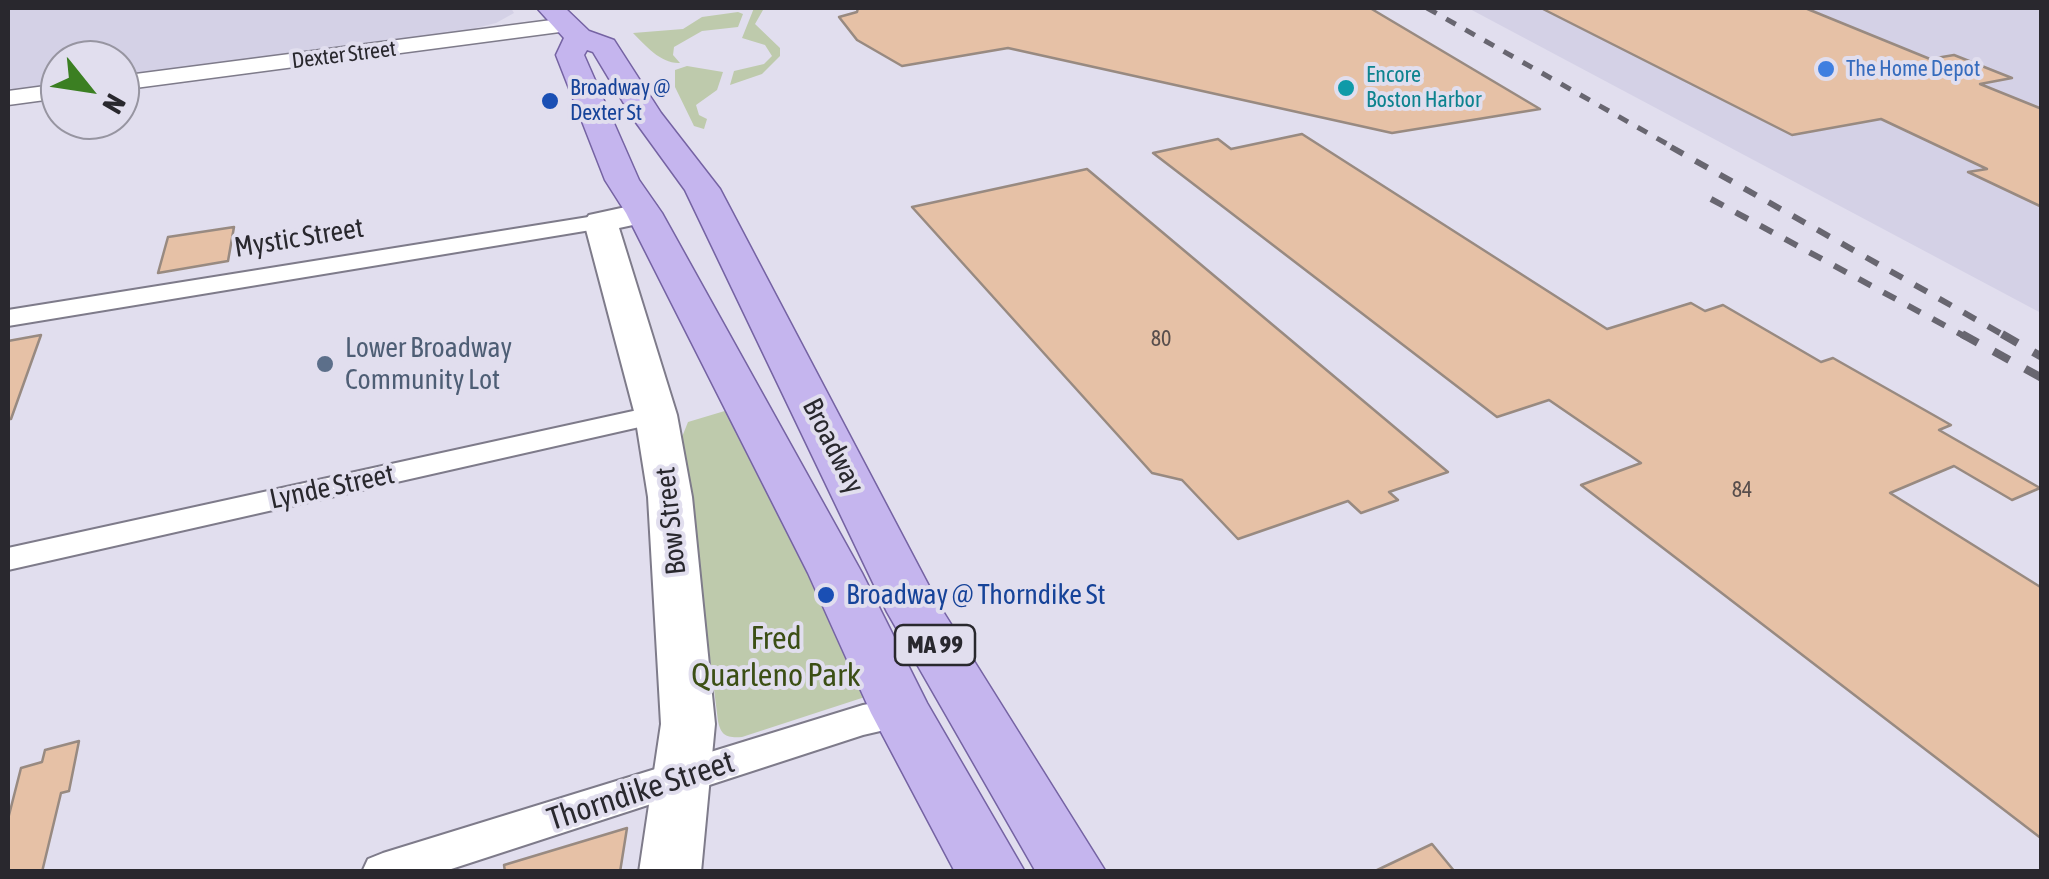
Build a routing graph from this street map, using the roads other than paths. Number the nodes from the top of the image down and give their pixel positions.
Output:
1 (565, 23) edge
2 (140, 80) edge
3 (40, 94) edge
4 (8, 98) edge
5 (644, 214) junction
6 (601, 222) junction
7 (8, 318) edge
8 (656, 416) junction
9 (8, 559) edge
10 (901, 713) junction
11 (684, 779) junction
12 (382, 872) edge
13 (670, 872) edge
14 (991, 872) edge
15 (1072, 872) edge

1 - 2 street, Dexter Street
1 - 5 main road, Broadway / MA 99
1 - 15 main road, Broadway / MA 99
3 - 4 street
5 - 6 main road
5 - 10 main road, Broadway / MA 99
6 - 7 street, Mystic Street
6 - 8 main road, Bow Street
8 - 9 street, Lynde Street
8 - 11 main road, Bow Street
10 - 11 street, Thorndike Street
10 - 14 main road, Broadway / MA 99
11 - 12 street, Thorndike Street
11 - 13 main road, Bow Street

